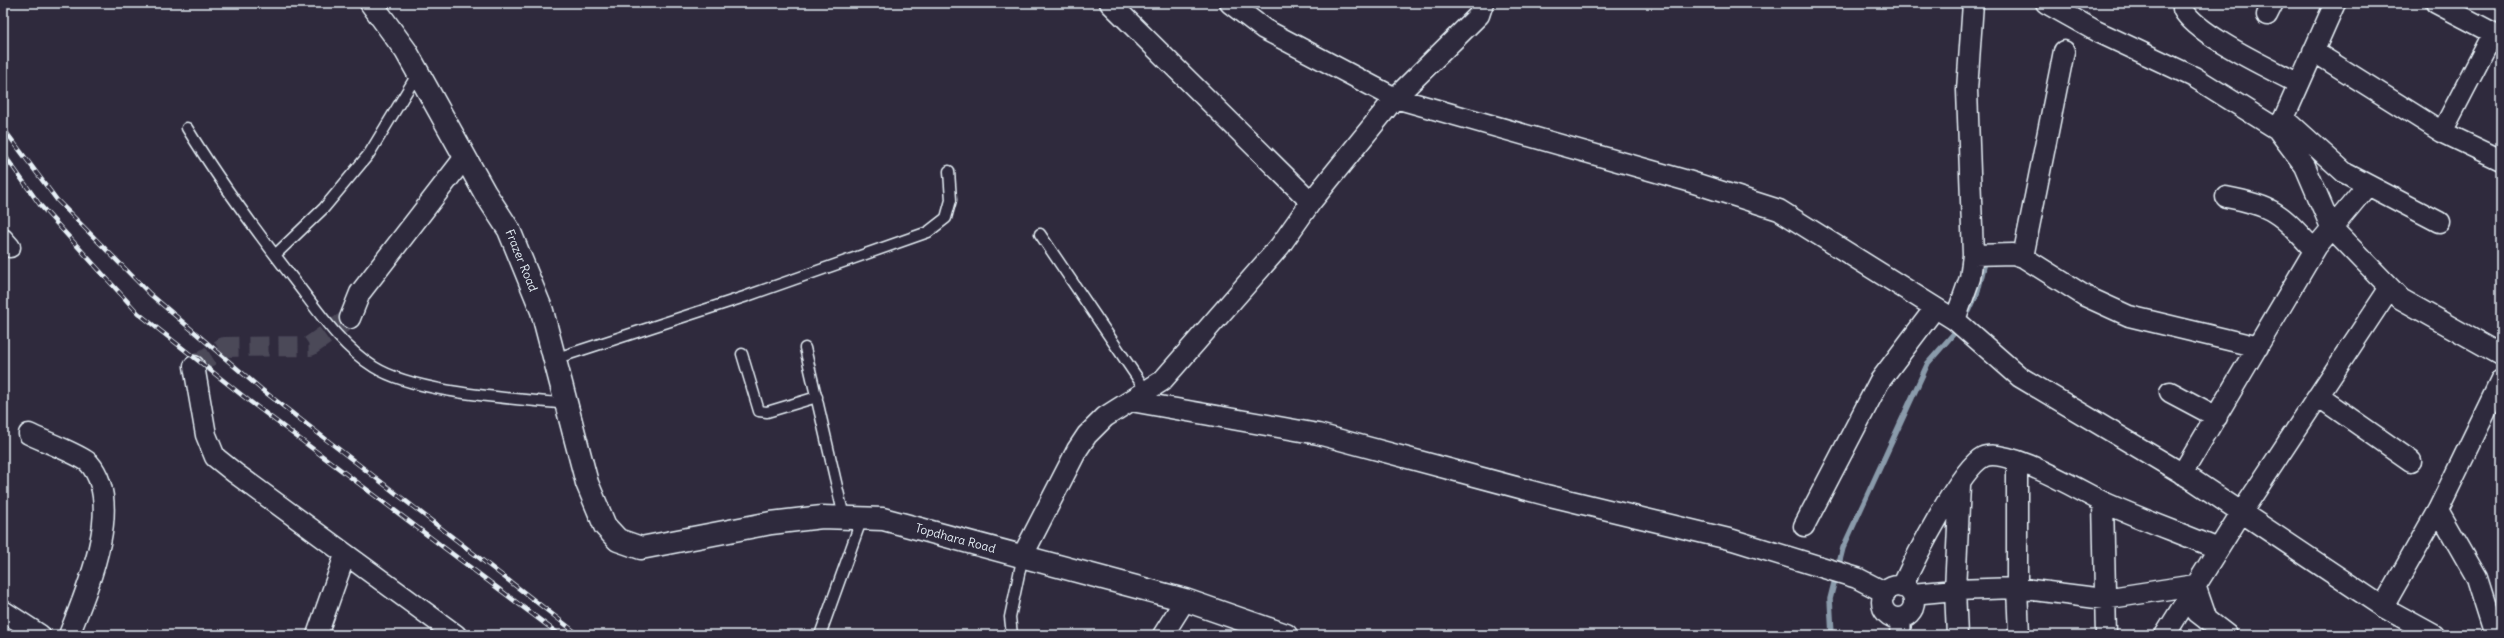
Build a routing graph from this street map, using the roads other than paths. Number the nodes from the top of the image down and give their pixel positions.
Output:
1 (371, 3) edge
2 (1110, 3) edge
3 (1230, 3) edge
4 (1483, 3) edge
5 (1973, 3) edge
6 (2184, 3) edge
7 (2335, 3) edge
8 (2436, 3) edge
9 (2052, 5) edge
10 (2497, 36) edge
11 (2064, 51) dead end
12 (2313, 51) junction
13 (418, 73) junction
14 (2298, 84) junction
15 (1395, 98) junction
16 (2280, 123) junction
17 (187, 128) dead end
18 (2442, 132) junction
19 (465, 157) junction
20 (2501, 160) edge
21 (949, 171) dead end
22 (2367, 186) junction
23 (2226, 197) dead end
24 (1311, 202) junction
25 (2439, 222) dead end
26 (1040, 234) dead end
27 (2322, 239) junction
28 (276, 255) junction
29 (1973, 255) junction
30 (2023, 257) junction
31 (2389, 289) junction
32 (1936, 308) junction
33 (350, 318) tunnel mouth
34 (1955, 320) junction
35 (2258, 347) junction
36 (805, 348) dead end
37 (742, 354) dead end
38 (2501, 355) edge
39 (554, 359) junction
40 (194, 366) dead end
41 (2500, 383) edge
42 (2170, 392) dead end
43 (2318, 396) junction
44 (817, 397) junction
45 (1139, 397) junction
46 (566, 404) junction
47 (2217, 417) junction
48 (29, 434) dead end
49 (2017, 461) junction
50 (2411, 461) dead end
51 (2182, 474) junction
52 (1960, 483) junction
53 (2103, 502) junction
54 (2438, 510) junction
55 (2241, 513) junction
56 (853, 518) junction
57 (1804, 526) dead end
58 (618, 540) joint
59 (2218, 549) junction
60 (345, 555) junction
61 (1023, 555) junction
62 (2195, 585) junction
63 (2017, 588) junction
64 (1955, 590) junction
65 (1900, 591) junction
66 (2104, 599) junction
67 (1185, 600) junction
68 (2184, 602) junction
69 (2383, 607) junction
70 (3, 611) edge
71 (2207, 620) junction
72 (1901, 626) edge
73 (40, 635) edge
74 (69, 635) edge
75 (317, 635) edge
76 (456, 635) edge
77 (820, 635) edge
78 (1012, 635) edge
79 (1163, 635) edge
80 (1286, 635) edge
81 (1957, 635) edge
82 (2019, 635) edge
83 (2106, 635) edge
84 (2165, 635) edge
85 (2227, 635) edge
86 (2434, 635) edge
87 (2495, 635) edge

1 - 13 street, Frazer Road
2 - 24 street
3 - 15 street
4 - 15 street
5 - 29 street
6 - 14 street
7 - 12 street
8 - 10 street
9 - 16 street
10 - 18 street
11 - 30 street
12 - 14 street
12 - 18 street
13 - 19 street, Frazer Road
13 - 28 lane
14 - 16 street
15 - 24 street
15 - 32 street
16 - 22 street
16 - 27 street
17 - 28 lane
18 - 20 street
19 - 33 street
19 - 39 street, Frazer Road
21 - 39 lane
22 - 25 street
22 - 27 street
23 - 27 street
24 - 45 street
26 - 45 lane
27 - 31 street
27 - 35 street
28 - 46 lane
29 - 30 street
29 - 34 street
30 - 35 street
31 - 38 street
31 - 43 street
32 - 34 street
32 - 57 street
34 - 51 street
35 - 47 street
36 - 44 lane
37 - 44 lane
39 - 46 street, Frazer Road
40 - 60 street
41 - 54 street
42 - 47 street
43 - 50 street
43 - 55 street
44 - 56 lane
45 - 61 street
45 - 65 street
46 - 58 street, Frazer Road
47 - 51 street
48 - 74 street
49 - 52 street
49 - 53 street
49 - 63 street
51 - 55 street
52 - 64 street
52 - 65 street
53 - 59 street
53 - 66 street
54 - 69 street
54 - 87 street
55 - 59 street
55 - 69 street
56 - 58 street, Topdhara Road
56 - 61 street, Topdhara Road
56 - 77 lane
59 - 62 street
60 - 75 street
60 - 76 street
61 - 67 street, Topdhara Road
61 - 78 lane
62 - 66 street
62 - 68 street
62 - 71 street
63 - 64 street
63 - 66 street
63 - 82 street
64 - 65 street
64 - 81 street
65 - 72 street
65 - 72 street
66 - 83 street
67 - 79 street
67 - 80 street, Topdhara Road
68 - 71 street
68 - 84 street
69 - 86 street
70 - 73 street
71 - 85 street

